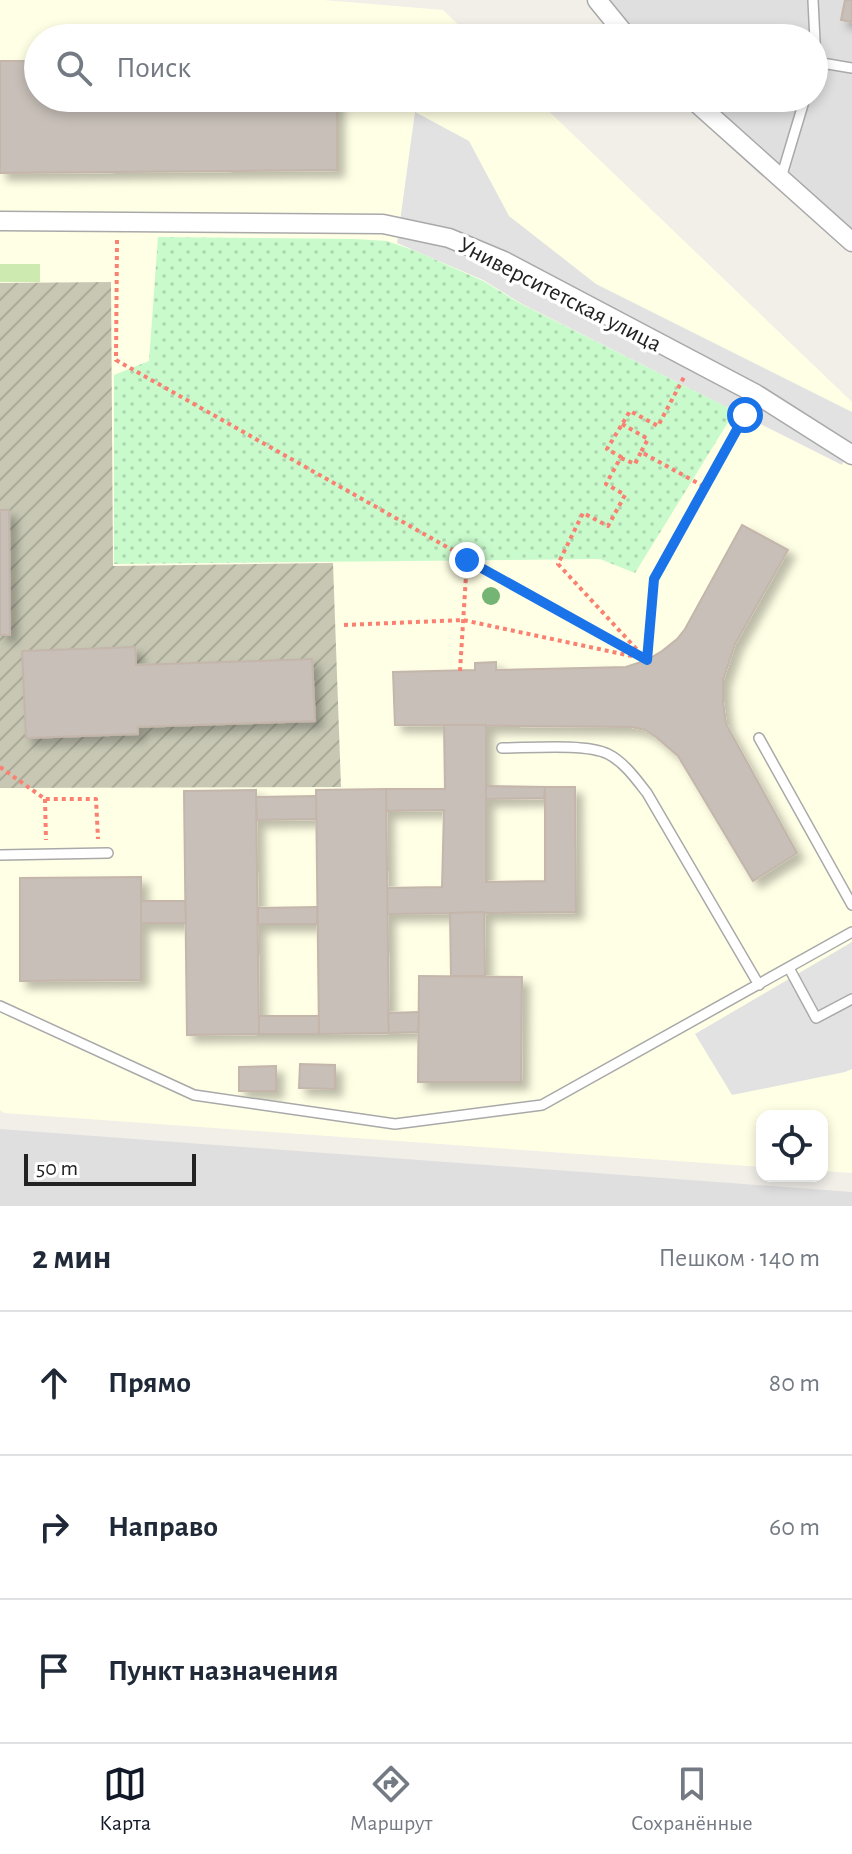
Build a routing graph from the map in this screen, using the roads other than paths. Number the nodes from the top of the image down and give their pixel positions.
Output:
1 (597, 0) edge
2 (813, 0) edge
3 (617, 24) edge
4 (814, 24) edge
5 (828, 65) edge
6 (852, 68) edge
7 (707, 112) edge
8 (801, 112) edge
9 (781, 178) junction
10 (0, 221) edge
11 (852, 242) edge
12 (852, 455) edge
13 (759, 738) dead end
14 (502, 748) dead end
15 (103, 853) road end
16 (0, 855) edge
17 (852, 905) edge
18 (852, 932) edge
19 (789, 968) junction
20 (759, 985) junction
21 (852, 999) edge
22 (0, 1006) edge

1 - 3 street
2 - 4 lane
5 - 6 lane
7 - 9 street
8 - 9 lane
9 - 11 street
10 - 12 street, Университетская улица
13 - 17 lane
14 - 20 lane
15 - 16 lane
18 - 19 lane
19 - 20 lane
19 - 21 lane
20 - 22 lane

